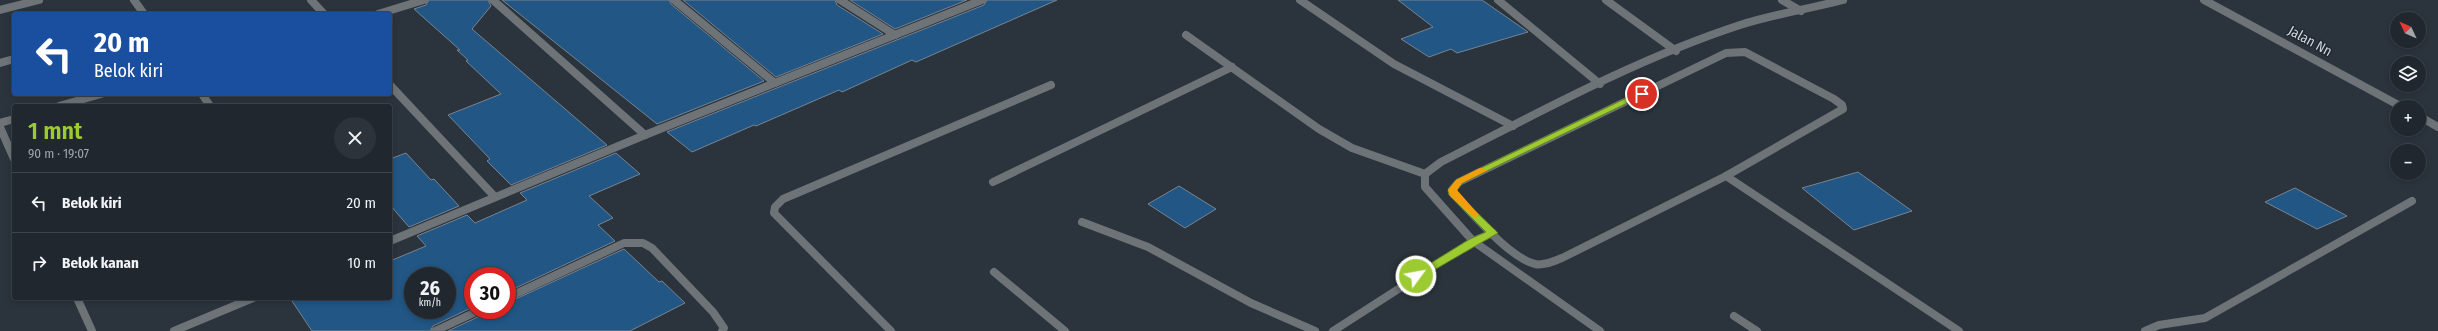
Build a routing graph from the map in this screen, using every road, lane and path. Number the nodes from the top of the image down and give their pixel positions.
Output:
1 (39, 0) edge
2 (134, 0) edge
3 (311, 0) edge
4 (424, 0) edge
5 (493, 0) edge
6 (674, 0) edge
7 (840, 0) edge
8 (982, 0) edge
9 (1300, 0) edge
10 (1498, 0) edge
11 (1606, 0) edge
12 (1782, 0) edge
13 (1843, 0) edge
14 (2204, 0) edge
15 (0, 10) edge
16 (1801, 11) junction
17 (143, 12) edge
18 (322, 12) edge
19 (385, 12) edge
20 (895, 35) junction
21 (1186, 35) dead end
22 (1676, 51) junction
23 (12, 60) edge
24 (0, 63) edge
25 (1232, 67) junction
26 (775, 83) junction
27 (1600, 84) junction
28 (1051, 85) dead end
29 (392, 87) edge
30 (94, 96) edge
31 (2390, 101) edge
32 (65, 104) edge
33 (12, 120) edge
34 (2426, 120) edge
35 (0, 123) edge
36 (1513, 126) junction
37 (2438, 127) edge
38 (0, 128) edge
39 (645, 134) junction
40 (12, 155) edge
41 (1425, 174) junction
42 (1726, 176) junction
43 (994, 182) dead end
44 (495, 197) junction
45 (2412, 201) dead end
46 (1082, 222) dead end
47 (1493, 233) junction
48 (392, 240) edge
49 (1474, 241) junction
50 (994, 272) dead end
51 (516, 294) edge
52 (78, 300) edge
53 (248, 300) edge
54 (1734, 316) dead end
55 (464, 317) edge
56 (92, 331) edge
57 (174, 331) edge
58 (435, 331) edge
59 (722, 331) edge
60 (891, 331) edge
61 (1065, 331) edge
62 (1315, 331) edge
63 (1333, 331) edge
64 (1600, 331) edge
65 (1757, 331) edge
66 (1959, 331) edge
67 (2145, 331) edge

1 - 15 street
2 - 17 street
3 - 18 street
4 - 19 street
5 - 39 street
6 - 26 street
7 - 20 street
8 - 20 street
9 - 36 street
10 - 27 street
11 - 22 street
12 - 16 street
13 - 16 street
14 - 31 street, Jalan Nn
16 - 22 street
20 - 26 street
21 - 25 street
22 - 27 street
23 - 24 street
25 - 41 street
25 - 43 street
26 - 39 street
27 - 36 street
28 - 60 street
29 - 44 street
30 - 32 street
33 - 35 street
34 - 37 street
36 - 41 street
38 - 40 street
39 - 44 street
41 - 49 street
42 - 47 street
42 - 47 street
42 - 66 street
44 - 48 street
45 - 67 street
46 - 62 street
47 - 49 street
49 - 63 street
49 - 64 street
50 - 61 street
51 - 59 street
52 - 56 street
53 - 57 street
54 - 65 street
55 - 58 street

